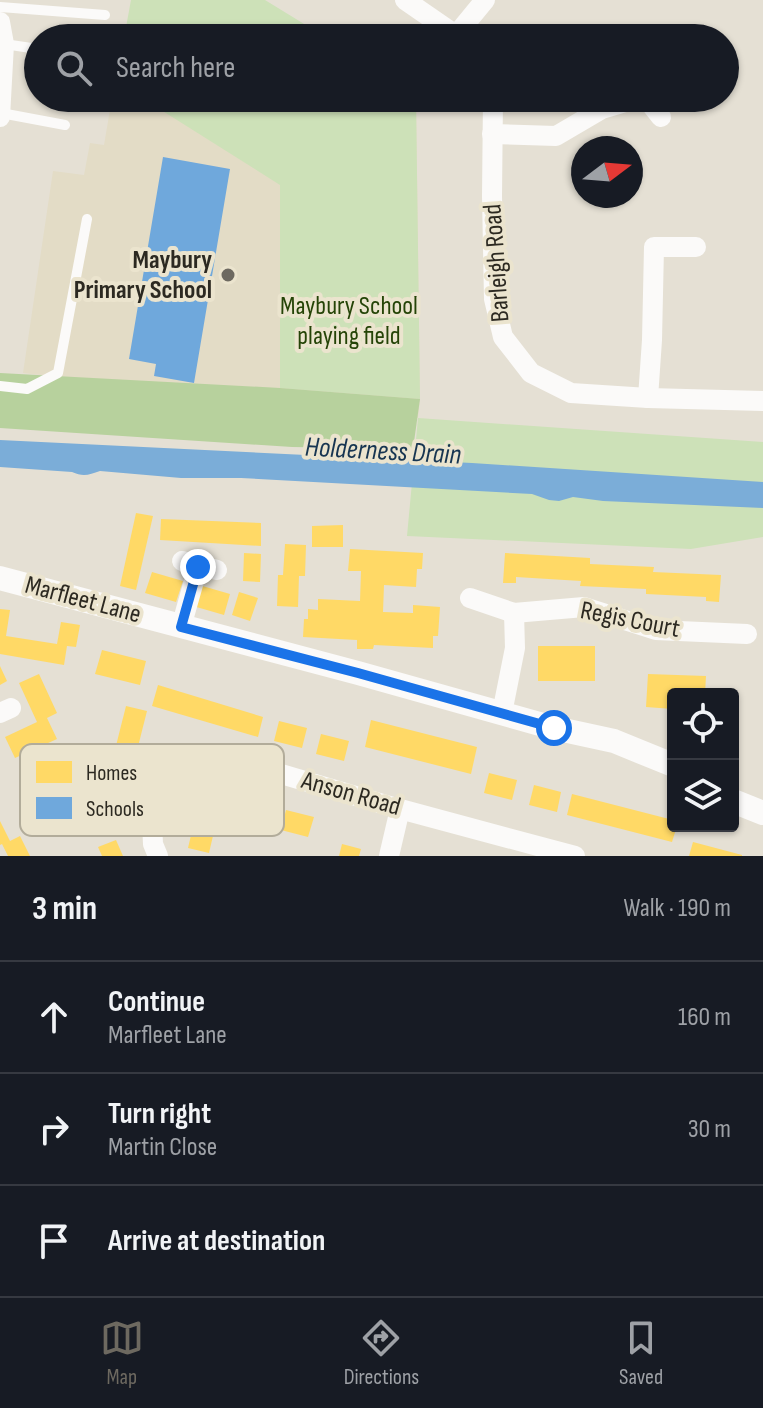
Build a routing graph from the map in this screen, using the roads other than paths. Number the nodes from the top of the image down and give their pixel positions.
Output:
1 (405, 0) edge
2 (485, 0) edge
3 (0, 7) edge
4 (105, 15) dead end
5 (0, 22) edge
6 (440, 24) edge
7 (467, 24) edge
8 (4, 44) junction
9 (24, 47) edge
10 (493, 112) edge
11 (597, 112) edge
12 (657, 112) edge
13 (0, 115) edge
14 (661, 117) dead end
15 (65, 125) dead end
16 (492, 134) junction
17 (87, 219) dead end
18 (696, 247) dead end
19 (0, 386) edge
20 (648, 398) junction
21 (763, 401) edge
22 (199, 566) dead end
23 (0, 578) edge
24 (470, 598) dead end
25 (514, 613) junction
26 (181, 627) junction
27 (747, 634) dead end
28 (502, 713) junction
29 (667, 763) edge
30 (284, 775) edge
31 (739, 803) edge
32 (400, 809) junction
33 (763, 813) edge
34 (153, 836) edge
35 (158, 856) edge
36 (389, 856) edge
37 (575, 856) edge

1 - 6 street
2 - 7 street
3 - 4 lane
5 - 8 street
8 - 9 lane
8 - 13 street
10 - 16 street, Barleigh Road
11 - 16 street
12 - 14 street
13 - 15 lane
16 - 20 street, Barleigh Road
17 - 19 lane
18 - 20 street
20 - 21 street, Barleigh Road
22 - 26 street
23 - 26 street, Marfleet Lane
24 - 25 street, Regis Court
25 - 27 street, Regis Court
25 - 28 street
26 - 28 street, Marfleet Lane
28 - 29 street, Marfleet Lane
30 - 32 street, Anson Road
31 - 33 street
32 - 36 street
32 - 37 street, Anson Road
34 - 35 street, Anson Road

